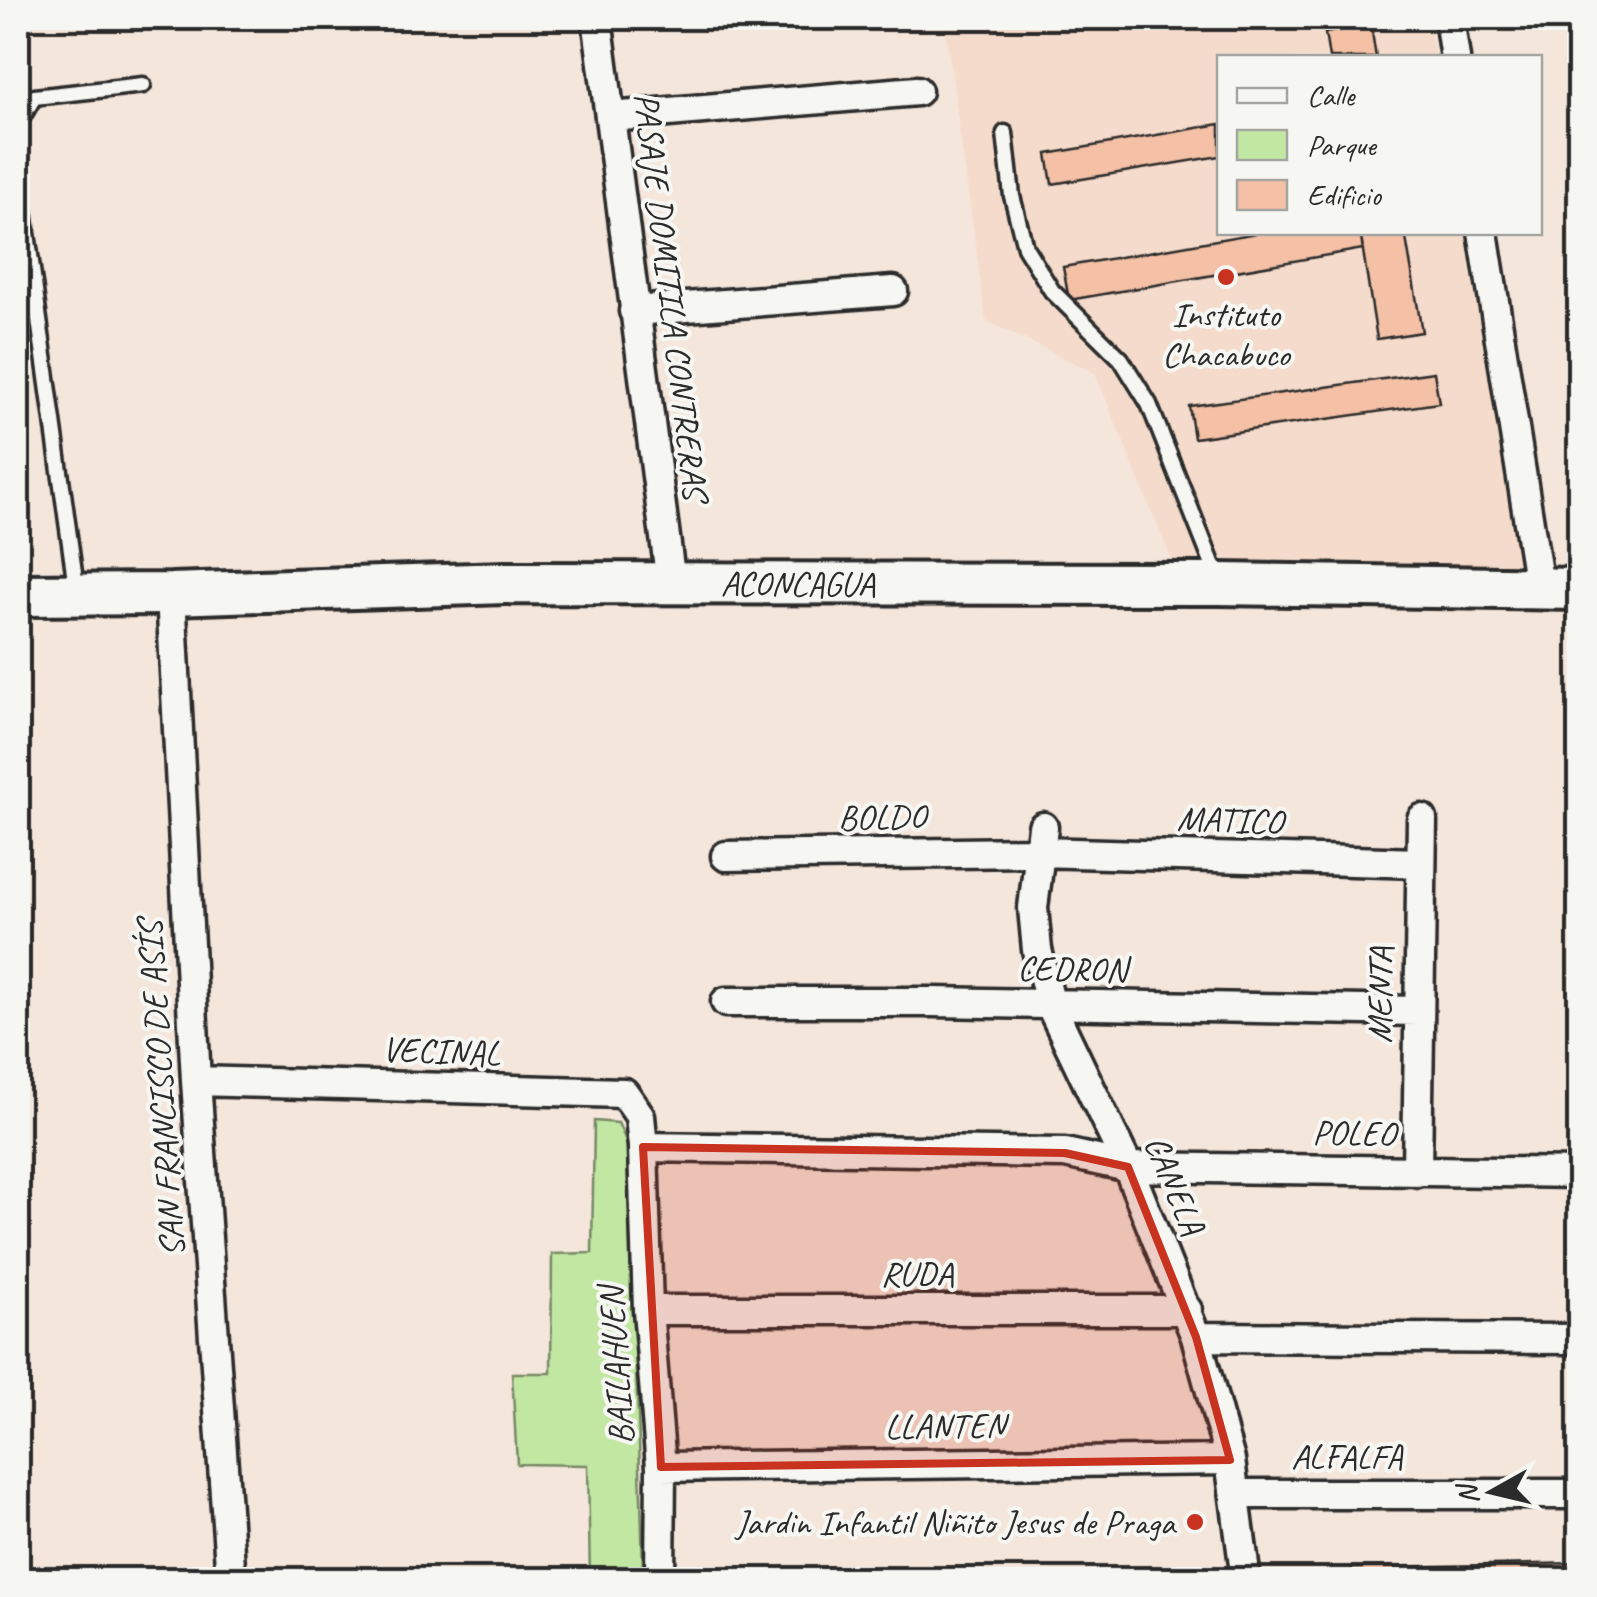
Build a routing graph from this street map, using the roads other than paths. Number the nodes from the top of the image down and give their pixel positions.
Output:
1 (597, 18) edge
2 (1449, 18) edge
3 (1455, 55) edge
4 (142, 85) dead end
5 (917, 92) dead end
6 (610, 117) junction
7 (1005, 133) dead end
8 (18, 146) edge
9 (18, 168) edge
10 (1483, 235) edge
11 (893, 292) dead end
12 (634, 311) junction
13 (671, 584) junction
14 (1218, 584) junction
15 (1539, 586) junction
16 (1580, 590) edge
17 (18, 594) edge
18 (77, 594) junction
19 (171, 594) junction
20 (1422, 819) dead end
21 (1041, 839) junction
22 (726, 856) dead end
23 (1420, 863) junction
24 (726, 1002) dead end
25 (1051, 1006) junction
26 (1417, 1011) junction
27 (196, 1081) junction
28 (643, 1147) junction
29 (1128, 1167) junction
30 (1416, 1172) junction
31 (1580, 1173) edge
32 (648, 1310) junction
33 (1187, 1310) junction
34 (1196, 1337) junction
35 (1580, 1339) edge
36 (1230, 1460) junction
37 (661, 1467) junction
38 (1235, 1494) junction
39 (1580, 1494) edge
40 (231, 1580) edge
41 (660, 1580) edge
42 (1246, 1580) edge

1 - 6 street, PASAJE DOMITILA CONTRERAS
2 - 3 street
4 - 8 lane
5 - 6 street
6 - 12 street, PASAJE DOMITILA CONTRERAS
7 - 14 lane
9 - 18 lane
10 - 15 street
11 - 12 street
12 - 13 street, PASAJE DOMITILA CONTRERAS
13 - 14 street, ACONCAGUA
13 - 19 street, ACONCAGUA
14 - 15 street, ACONCAGUA
15 - 16 street, ACONCAGUA
17 - 18 street, ACONCAGUA
18 - 19 street, ACONCAGUA
19 - 27 street, SAN FRANCISCO DE ASÍS
20 - 23 street, MENTA
21 - 22 street, BOLDO
21 - 23 street, MATICO
21 - 25 street, CANELA
23 - 26 street, MENTA
24 - 25 street, CEDRON
25 - 26 street, CEDRON
25 - 29 street, CANELA
26 - 30 street, MENTA
27 - 28 street, VECINAL
27 - 40 street, SAN FRANCISCO DE ASÍS
28 - 29 street
28 - 32 street, BAILAHUEN
29 - 30 street, POLEO
29 - 33 street, CANELA
30 - 31 street, POLEO
32 - 33 street, RUDA
32 - 37 street, BAILAHUEN
33 - 34 street, CANELA
34 - 35 street
34 - 36 street, CANELA
36 - 37 street, LLANTEN
36 - 38 street, CANELA
37 - 41 street, BAILAHUEN
38 - 39 street, ALFALFA
38 - 42 street, CANELA

